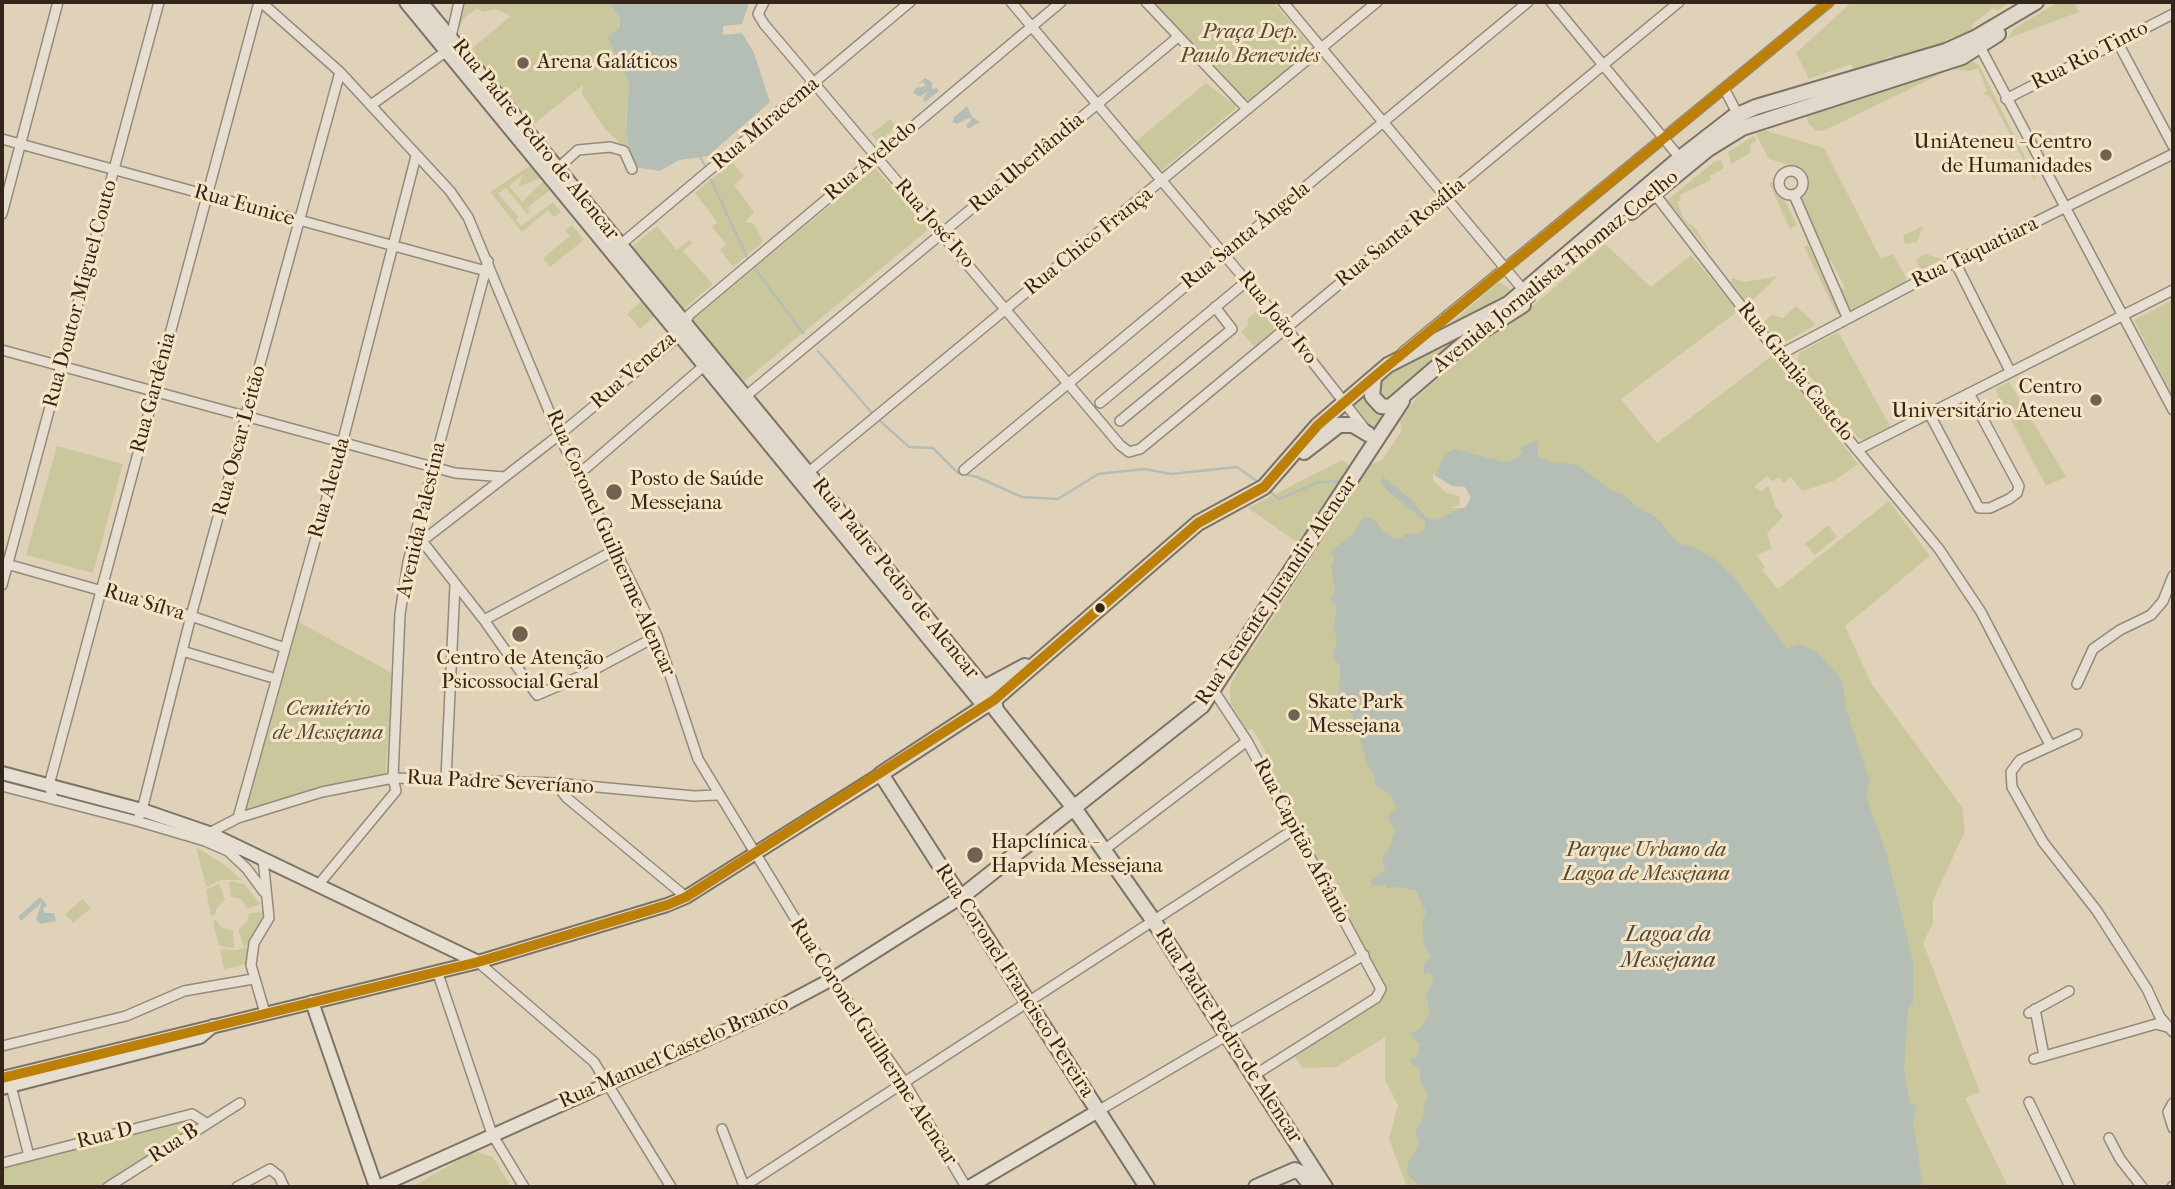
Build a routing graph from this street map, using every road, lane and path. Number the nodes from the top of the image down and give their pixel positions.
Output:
1 (58, 2) edge
2 (159, 2) edge
3 (260, 2) edge
4 (407, 2) edge
5 (420, 2) edge
6 (459, 2) edge
7 (764, 2) edge
8 (910, 2) edge
9 (1011, 2) edge
10 (1061, 2) edge
11 (1146, 2) edge
12 (1283, 2) edge
13 (1377, 2) edge
14 (1528, 2) edge
15 (1551, 2) edge
16 (1679, 2) edge
17 (1829, 2) edge
18 (2036, 2) edge
19 (2050, 2) edge
20 (1818, 5) edge
21 (2173, 14) edge
22 (1032, 26) junction
23 (1178, 37) junction
24 (1978, 43) junction
25 (2118, 43) junction
26 (450, 44) junction
27 (1321, 48) junction
28 (1604, 66) junction
29 (340, 72) junction
30 (814, 84) junction
31 (1724, 88) junction
32 (2006, 99) junction
33 (1098, 104) junction
34 (371, 105) junction
35 (1247, 109) junction
36 (1738, 115) junction
37 (1383, 123) junction
38 (1664, 138) junction
39 (2, 139) edge
40 (21, 145) junction
41 (2173, 146) edge
42 (2173, 155) edge
43 (416, 156) junction
44 (876, 158) junction
45 (1680, 158) junction
46 (558, 168) junction
47 (632, 169) dead end
48 (113, 172) junction
49 (1162, 182) junction
50 (1654, 193) junction
51 (207, 195) junction
52 (1794, 195) dead end
53 (574, 196) junction
54 (1445, 198) junction
55 (2065, 208) junction
56 (2, 214) edge
57 (298, 221) junction
58 (941, 233) junction
59 (392, 245) junction
60 (620, 245) junction
61 (1224, 254) junction
62 (488, 260) junction
63 (1955, 262) junction
64 (1505, 268) junction
65 (486, 271) junction
66 (1247, 281) junction
67 (2173, 290) edge
68 (1527, 295) junction
69 (1215, 307) junction
70 (1007, 309) junction
71 (2124, 315) junction
72 (1847, 317) junction
73 (1286, 328) junction
74 (682, 329) junction
75 (2, 350) edge
76 (1779, 355) junction
77 (705, 365) junction
78 (1388, 365) junction
79 (62, 366) junction
80 (2010, 372) junction
81 (1374, 377) junction
82 (1068, 382) junction
83 (154, 392) junction
84 (1969, 393) junction
85 (1407, 394) junction
86 (746, 396) junction
87 (1345, 402) junction
88 (1100, 403) dead end
89 (2173, 410) edge
90 (1929, 413) junction
91 (248, 416) junction
92 (1119, 421) dead end
93 (559, 435) junction
94 (343, 440) junction
95 (1370, 441) junction
96 (1120, 445) joint
97 (1857, 450) junction
98 (433, 466) junction
99 (586, 468) dead end
100 (964, 470) dead end
101 (1276, 475) junction
102 (803, 476) junction
103 (504, 477) junction
104 (418, 541) junction
105 (615, 550) junction
106 (5, 563) edge
107 (2173, 576) edge
108 (2, 585) edge
109 (456, 585) junction
110 (100, 589) junction
111 (191, 616) junction
112 (484, 620) junction
113 (657, 636) junction
114 (285, 648) junction
115 (182, 651) junction
116 (270, 677) dead end
117 (2077, 684) dead end
118 (1214, 691) junction
119 (988, 698) junction
120 (2077, 734) dead end
121 (1247, 741) junction
122 (2050, 746) junction
123 (2, 773) edge
124 (881, 774) junction
125 (393, 778) junction
126 (446, 778) junction
127 (555, 783) junction
128 (49, 785) junction
129 (2, 786) edge
130 (85, 795) junction
131 (717, 795) junction
132 (53, 799) junction
133 (1074, 808) junction
134 (92, 809) junction
135 (140, 815) junction
136 (238, 818) junction
137 (1293, 830) junction
138 (189, 831) junction
139 (209, 833) junction
140 (244, 850) junction
141 (1104, 850) junction
142 (228, 851) junction
143 (754, 854) junction
144 (263, 859) junction
145 (319, 884) junction
146 (266, 894) junction
147 (686, 897) junction
148 (960, 898) junction
149 (1153, 920) junction
150 (1364, 955) junction
151 (478, 962) junction
152 (437, 971) junction
153 (253, 979) junction
154 (832, 979) junction
155 (2069, 991) dead end
156 (1028, 1001) junction
157 (312, 1002) junction
158 (265, 1013) junction
159 (2171, 1030) edge
160 (1228, 1036) junction
161 (2, 1046) edge
162 (1253, 1076) junction
163 (903, 1080) junction
164 (6, 1082) edge
165 (608, 1083) junction
166 (2029, 1102) dead end
167 (240, 1103) dead end
168 (2173, 1103) edge
169 (1098, 1111) junction
170 (206, 1123) junction
171 (2173, 1128) edge
172 (722, 1129) dead end
173 (492, 1134) junction
174 (2109, 1138) dead end
175 (29, 1156) junction
176 (2, 1163) edge
177 (108, 1187) edge
178 (237, 1187) edge
179 (284, 1187) edge
180 (377, 1187) edge
181 (524, 1187) edge
182 (671, 1187) edge
183 (743, 1187) edge
184 (967, 1187) edge
185 (1147, 1187) edge
186 (1256, 1187) edge
187 (1312, 1187) edge
188 (1325, 1187) edge
189 (2070, 1187) edge
190 (2142, 1187) edge

1 - 40 street
2 - 48 street, Rua Doutor Miguel Couto
3 - 29 street, Rua Coronel Guilherme Alencar
3 - 51 street, Rua Gardênia
4 - 26 main road, Rua Padre Pedro de Alencar
5 - 26 main road, Rua Padre Pedro de Alencar
6 - 26 street
7 - 30 street, Rua José Ivo
8 - 30 street, Rua Miracema
9 - 22 street, Rua João Ivo
10 - 22 street, Rua Aveledo
11 - 23 street
12 - 27 street
13 - 27 street, Rua Chico França
14 - 37 street, Rua Santa Ângela
15 - 28 street
16 - 28 street, Rua Santa Rosália
17 - 20 street
18 - 24 main road, Avenida Jornalista Thomaz Coelho
19 - 24 main road, Avenida Jornalista Thomaz Coelho
20 - 31 street
21 - 25 street, Rua Rio Tinto
22 - 33 street, Rua João Ivo
22 - 44 street, Rua Aveledo
23 - 33 street, Rua Uberlândia
23 - 35 street
24 - 32 street
24 - 36 main road, Avenida Jornalista Thomaz Coelho
24 - 50 main road, Avenida Jornalista Thomaz Coelho
25 - 32 street, Rua Rio Tinto
25 - 41 street
26 - 34 street
26 - 46 main road, Rua Padre Pedro de Alencar
26 - 53 main road, Rua Padre Pedro de Alencar
27 - 35 street, Rua Chico França
27 - 37 street
28 - 38 street
28 - 54 street, Rua Santa Rosália
29 - 34 street, Rua Coronel Guilherme Alencar
29 - 57 street, Rua Oscar Leitão
30 - 44 street, Rua José Ivo
30 - 60 street, Rua Miracema
31 - 36 street
31 - 38 street
32 - 55 street
33 - 49 street, Rua João Ivo
33 - 58 street, Rua Uberlândia
34 - 43 street, Rua Coronel Guilherme Alencar
35 - 49 street, Rua Chico França
36 - 45 main road, Avenida Jornalista Thomaz Coelho
37 - 54 street
37 - 61 street, Rua Santa Ângela
38 - 45 street
38 - 64 street
39 - 40 street, Rua Eunice
40 - 48 street, Rua Eunice
40 - 56 street
42 - 55 street, Rua Taquatiara
43 - 59 street, Rua Aleuda
43 - 62 street, Rua Coronel Guilherme Alencar
44 - 58 street, Rua José Ivo
44 - 74 street, Rua Aveledo
45 - 68 main road, Avenida Jornalista Thomaz Coelho
46 - 47 street
46 - 53 main road, Rua Padre Pedro de Alencar
48 - 51 street, Rua Eunice
48 - 79 street, Rua Doutor Miguel Couto
49 - 61 street, Rua João Ivo
49 - 70 street, Rua Chico França
50 - 68 main road, Avenida Jornalista Thomaz Coelho
50 - 76 street, Rua Granja Castelo
51 - 57 street, Rua Eunice
51 - 83 street, Rua Gardênia
52 - 72 street
53 - 60 main road, Rua Padre Pedro de Alencar
53 - 74 main road, Rua Padre Pedro de Alencar
54 - 64 street
54 - 73 street, Rua Santa Rosália
55 - 63 street, Rua Taquatiara
55 - 71 street
57 - 59 street, Rua Eunice
57 - 91 street, Rua Oscar Leitão
58 - 70 street, Rua José Ivo
58 - 86 street, Rua Uberlândia
59 - 65 street, Rua Eunice
59 - 94 street, Rua Aleuda
60 - 74 main road, Rua Padre Pedro de Alencar
61 - 66 street, Rua João Ivo
61 - 82 street, Rua Santa Ângela
62 - 65 street, Avenida Palestina
62 - 93 street, Rua Coronel Guilherme Alencar
63 - 72 street, Rua Taquatiara
63 - 80 street
64 - 68 street
64 - 78 street
65 - 98 street, Avenida Palestina
66 - 69 street
66 - 73 street, Rua João Ivo
67 - 71 street
68 - 78 main road, Avenida Jornalista Thomaz Coelho
68 - 85 main road, Avenida Jornalista Thomaz Coelho
69 - 88 street
69 - 92 street
70 - 82 street, Rua José Ivo
70 - 102 street, Rua Chico França
71 - 80 street
71 - 89 street
72 - 76 street, Rua Taquatiara
73 - 87 street, Rua João Ivo
73 - 96 street, Rua Santa Rosália
74 - 77 main road, Rua Padre Pedro de Alencar
74 - 86 main road, Rua Padre Pedro de Alencar
74 - 93 street, Rua Veneza
75 - 79 street
76 - 97 street, Rua Granja Castelo
77 - 99 street
77 - 102 main road, Rua Padre Pedro de Alencar
78 - 81 main road, Avenida Jornalista Thomaz Coelho
79 - 83 street
79 - 106 street, Rua Doutor Miguel Couto
80 - 84 street
81 - 85 main road
81 - 87 main road, Avenida Jornalista Thomaz Coelho
82 - 96 street, Rua José Ivo
82 - 100 street, Rua Santa Ângela
83 - 91 street
83 - 110 street, Rua Gardênia
84 - 90 street
84 - 90 street
85 - 95 main road, Rua Tenente Jurandir Alencar
86 - 102 main road, Rua Padre Pedro de Alencar
87 - 95 street, Rua João Ivo
87 - 101 main road, Avenida Jornalista Thomaz Coelho
90 - 97 street
91 - 94 street
91 - 111 street, Rua Oscar Leitão
93 - 103 street, Rua Veneza
93 - 105 street, Rua Coronel Guilherme Alencar
94 - 98 street
94 - 114 street, Rua Aleuda
95 - 101 main road
95 - 118 main road, Rua Tenente Jurandir Alencar
97 - 122 street, Rua Granja Castelo
98 - 103 street
98 - 104 street, Avenida Palestina
101 - 119 main road
102 - 119 main road, Rua Padre Pedro de Alencar
103 - 104 street, Rua Veneza
104 - 109 street
104 - 125 street, Avenida Palestina
105 - 112 street
105 - 113 street, Rua Coronel Guilherme Alencar
106 - 108 street, Rua Doutor Miguel Couto
106 - 110 street, Rua Sílva
107 - 117 street
109 - 112 street
109 - 126 street
110 - 111 street, Rua Sílva
110 - 128 street, Rua Gardênia
111 - 114 street, Rua Sílva
111 - 115 street, Rua Oscar Leitão
112 - 113 street
113 - 131 street, Rua Coronel Guilherme Alencar
114 - 136 street, Rua Aleuda
115 - 116 street
115 - 135 street, Rua Oscar Leitão
118 - 121 street, Rua Capitão Afrânio
118 - 133 main road, Rua Tenente Jurandir Alencar
119 - 124 main road
119 - 133 main road, Rua Padre Pedro de Alencar
120 - 122 street
121 - 137 street, Rua Capitão Afrânio
121 - 141 street
122 - 159 street
123 - 128 street
124 - 143 street
124 - 148 main road, Rua Coronel Francisco Pereira
125 - 126 street, Rua Padre Severíano
125 - 136 street, Rua Padre Severíano
125 - 145 street, Avenida Palestina
126 - 127 street, Rua Padre Severíano
127 - 131 street, Rua Padre Severíano
127 - 147 street
128 - 130 street
128 - 132 street
129 - 132 street
130 - 134 street
130 - 135 street
131 - 143 street, Rua Coronel Guilherme Alencar
132 - 134 street
133 - 141 main road, Rua Padre Pedro de Alencar
133 - 148 main road, Rua Tenente Jurandir Alencar
134 - 135 street
135 - 138 street
136 - 139 street, Rua Padre Severíano
137 - 149 street
137 - 150 street, Rua Capitão Afrânio
138 - 139 street
138 - 142 street
139 - 140 street
140 - 142 street
140 - 144 street
141 - 149 main road, Rua Padre Pedro de Alencar
142 - 146 street
143 - 147 street
143 - 154 street, Rua Coronel Guilherme Alencar
144 - 145 street
144 - 146 street
145 - 151 street
146 - 153 street
147 - 151 street
148 - 154 street, Rua Manuel Castelo Branco
148 - 156 main road, Rua Coronel Francisco Pereira
149 - 156 street
149 - 160 main road, Rua Padre Pedro de Alencar
150 - 160 street
150 - 162 street, Rua Capitão Afrânio
151 - 152 street
151 - 165 street
152 - 157 street
152 - 173 street
153 - 158 street
153 - 161 street
154 - 163 street, Rua Coronel Guilherme Alencar
154 - 165 street, Rua Manuel Castelo Branco
155 - 159 street
156 - 163 street
156 - 169 main road, Rua Coronel Francisco Pereira
157 - 158 street
157 - 180 street
158 - 164 street
160 - 162 main road, Rua Padre Pedro de Alencar
160 - 169 street
162 - 188 main road, Rua Padre Pedro de Alencar
163 - 183 street
163 - 184 street, Rua Coronel Guilherme Alencar
164 - 175 street
165 - 173 street, Rua Manuel Castelo Branco
165 - 182 street
166 - 189 street
167 - 170 street, Rua B
168 - 171 street
169 - 184 street
169 - 185 main road, Rua Coronel Francisco Pereira
170 - 175 street, Rua D
170 - 177 street, Rua B
172 - 183 street
173 - 180 street, Rua Manuel Castelo Branco
173 - 181 street
174 - 190 street
175 - 176 street, Rua D
178 - 179 street
186 - 187 main road, Rua Padre Pedro de Alencar

